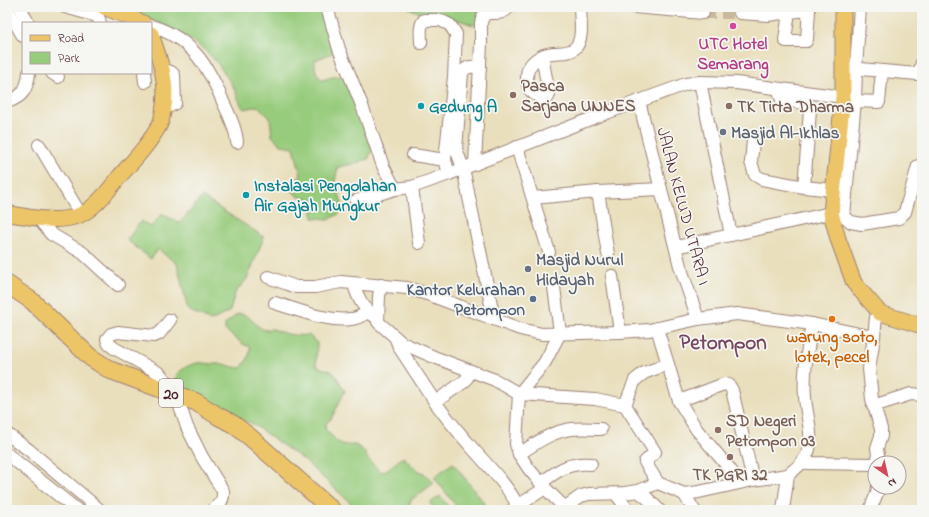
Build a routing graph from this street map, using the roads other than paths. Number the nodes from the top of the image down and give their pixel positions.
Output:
1 (20, 7) edge
2 (65, 7) edge
3 (104, 7) edge
4 (327, 7) edge
5 (509, 7) edge
6 (580, 7) edge
7 (634, 7) edge
8 (838, 7) edge
9 (843, 7) edge
10 (860, 7) edge
11 (7, 9) edge
12 (790, 9) edge
13 (809, 9) edge
14 (742, 11) tunnel mouth
15 (703, 13) tunnel mouth
16 (28, 22) edge
17 (100, 22) edge
18 (137, 22) edge
19 (152, 26) edge
20 (22, 34) edge
21 (152, 37) edge
22 (421, 43) dead end
23 (542, 56) dead end
24 (922, 62) edge
25 (480, 68) junction
26 (849, 68) junction
27 (882, 71) junction
28 (29, 74) edge
29 (700, 82) junction
30 (782, 89) junction
31 (844, 98) junction
32 (639, 101) junction
33 (7, 102) edge
34 (238, 142) dead end
35 (753, 142) dead end
36 (39, 145) dead end
37 (517, 147) junction
38 (413, 155) dead end
39 (445, 160) junction
40 (469, 166) junction
41 (918, 166) dead end
42 (449, 174) junction
43 (836, 185) junction
44 (412, 187) junction
45 (804, 187) junction
46 (395, 189) junction
47 (660, 189) junction
48 (598, 192) junction
49 (533, 198) junction
50 (356, 201) dead end
51 (7, 214) edge
52 (829, 214) junction
53 (80, 215) junction
54 (38, 218) junction
55 (731, 235) junction
56 (419, 243) dead end
57 (676, 247) junction
58 (549, 252) dead end
59 (608, 254) dead end
60 (612, 276) dead end
61 (268, 277) dead end
62 (7, 284) edge
63 (354, 284) junction
64 (118, 285) dead end
65 (381, 285) junction
66 (554, 287) dead end
67 (275, 303) dead end
68 (368, 312) junction
69 (878, 315) junction
70 (494, 319) junction
71 (698, 319) junction
72 (170, 320) dead end
73 (378, 322) junction
74 (812, 324) junction
75 (922, 326) edge
76 (657, 328) junction
77 (620, 332) junction
78 (560, 333) junction
79 (874, 337) junction
80 (396, 339) junction
81 (668, 364) junction
82 (471, 371) junction
83 (172, 393) junction
84 (518, 394) junction
85 (922, 395) edge
86 (679, 401) junction
87 (436, 402) junction
88 (625, 405) junction
89 (873, 406) junction
90 (601, 429) dead end
91 (7, 434) edge
92 (7, 454) edge
93 (519, 454) junction
94 (878, 455) edge
95 (803, 463) junction
96 (591, 464) dead end
97 (867, 464) edge
98 (788, 475) junction
99 (753, 480) junction
100 (739, 482) junction
101 (658, 483) junction
102 (543, 486) junction
103 (638, 491) junction
104 (616, 494) junction
105 (684, 494) junction
106 (877, 495) edge
107 (515, 508) edge
108 (77, 510) edge
109 (100, 510) edge
110 (213, 510) edge
111 (332, 510) edge
112 (628, 510) edge
113 (658, 510) edge
114 (694, 510) edge
115 (783, 510) edge
116 (870, 510) edge

1 - 16 street
2 - 17 street
3 - 18 main road
4 - 46 street
5 - 25 street
6 - 23 street
7 - 15 street
8 - 31 street
9 - 26 main road
10 - 26 street
11 - 20 street
12 - 13 street
12 - 13 street
12 - 14 street
19 - 34 street
21 - 53 main road
22 - 39 street
24 - 27 street
25 - 40 street
25 - 40 street
26 - 27 street
26 - 31 main road
27 - 31 street
28 - 33 street
29 - 30 street
29 - 32 street
29 - 55 street
30 - 31 street
30 - 45 street
31 - 43 main road
32 - 37 street
32 - 47 street, JALAN KELUD UTARA I
35 - 45 street
36 - 53 street
37 - 40 street
37 - 49 street
38 - 39 street
39 - 42 street
40 - 42 street
40 - 70 street
41 - 43 street
42 - 44 street
43 - 45 street
43 - 52 main road
44 - 46 street
44 - 56 street
46 - 50 street
47 - 48 street
47 - 57 street, JALAN KELUD UTARA I
48 - 49 street
48 - 59 street
49 - 58 street
51 - 54 main road
52 - 55 street
52 - 69 main road
53 - 54 main road
54 - 64 street
55 - 57 street
57 - 71 street, JALAN KELUD UTARA I
60 - 77 street
61 - 63 street
62 - 83 highway, 20
63 - 65 street
63 - 68 street
65 - 70 street
65 - 73 street
66 - 78 street
67 - 68 street
68 - 73 street
69 - 75 main road
69 - 79 street
70 - 78 street
71 - 74 street
71 - 76 street
72 - 83 street
73 - 80 street
74 - 79 street
74 - 95 street
76 - 77 street
76 - 81 street
77 - 78 street
78 - 84 street
79 - 89 street
80 - 82 street
80 - 87 street
81 - 86 street
81 - 88 street
82 - 84 street
82 - 87 street
83 - 110 street
83 - 111 highway, 20
84 - 88 street
84 - 93 street
85 - 89 street
86 - 99 street
86 - 100 street
87 - 107 street
88 - 101 street
89 - 94 street
90 - 93 street
91 - 109 street
92 - 108 street
93 - 102 street
95 - 97 street
95 - 98 street
96 - 102 street
98 - 99 street
98 - 115 street
99 - 100 street
100 - 105 street
101 - 103 street
101 - 105 street
102 - 104 street
102 - 107 street
103 - 104 street
103 - 113 street
104 - 112 street
105 - 114 street
106 - 116 street

